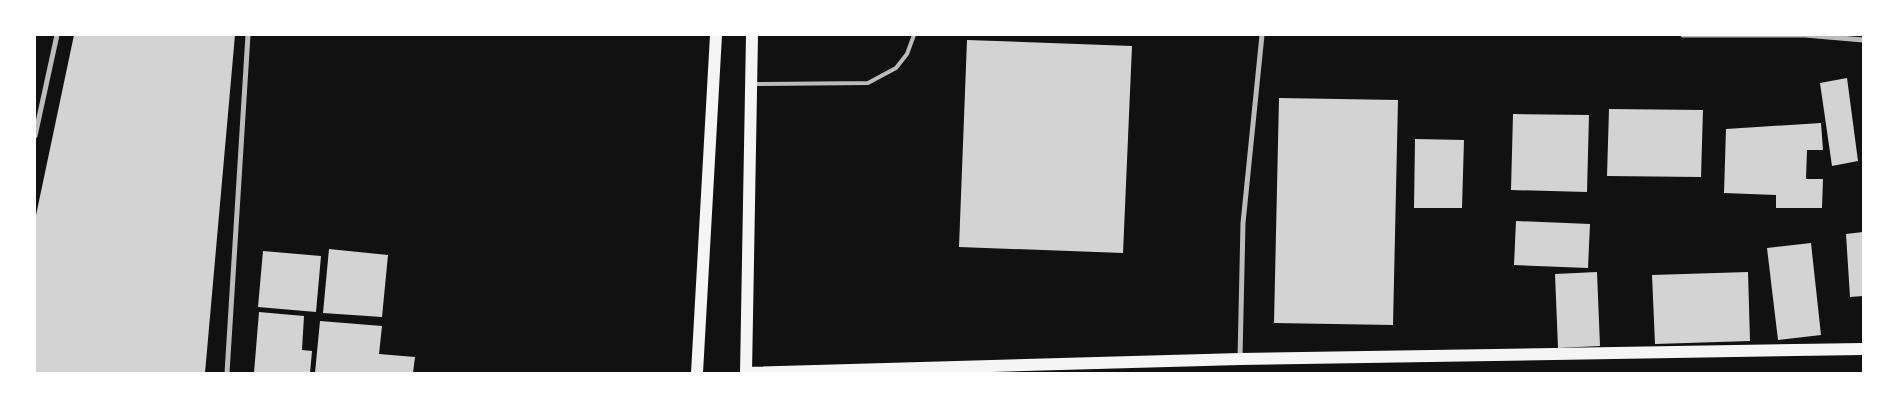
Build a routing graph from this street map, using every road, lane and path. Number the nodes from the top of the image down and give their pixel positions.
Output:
1 (57, 35) edge
2 (248, 35) edge
3 (716, 35) edge
4 (752, 35) edge
5 (914, 35) edge
6 (1262, 35) edge
7 (1683, 35) edge
8 (1805, 35) edge
9 (1863, 40) edge
10 (751, 84) junction
11 (35, 136) edge
12 (1863, 349) edge
13 (1240, 359) junction
14 (227, 373) edge
15 (697, 373) edge
16 (746, 373) edge

1 - 11 street
2 - 14 street
3 - 15 main road
4 - 10 main road
5 - 10 lane
6 - 13 street
7 - 8 street
8 - 9 street
10 - 16 main road
12 - 13 main road
13 - 16 main road

